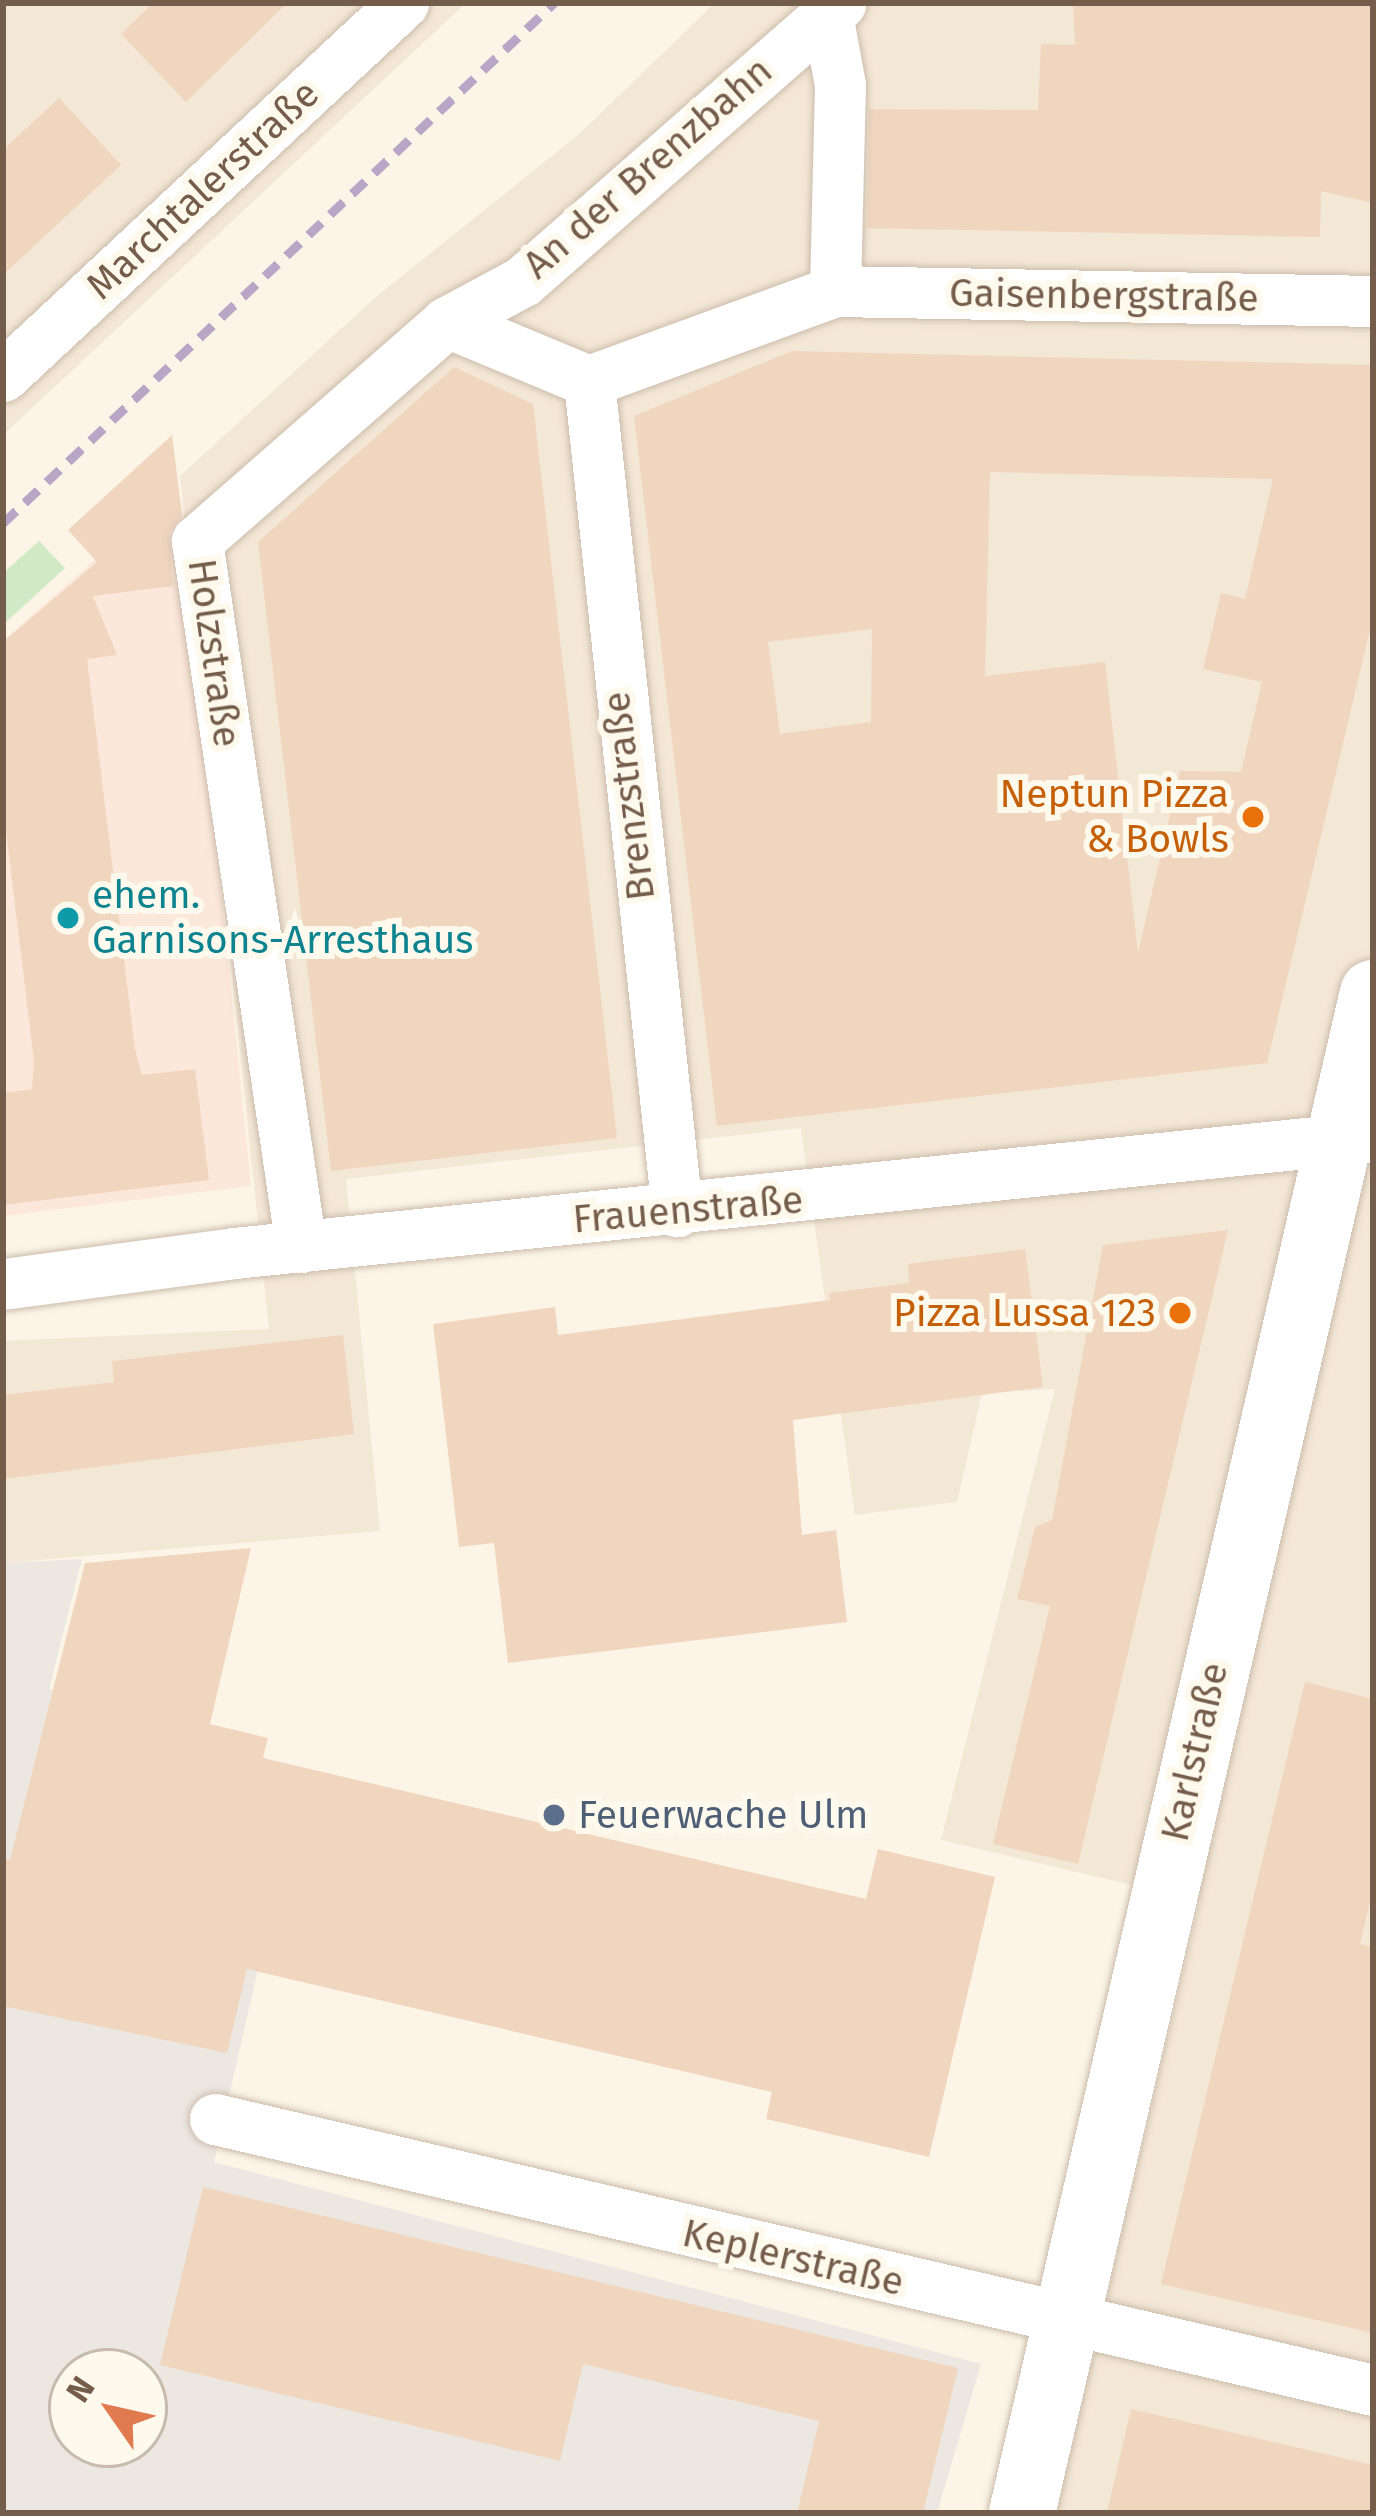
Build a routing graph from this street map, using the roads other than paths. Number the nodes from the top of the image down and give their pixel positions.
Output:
1 (403, 3) edge
2 (834, 8) edge
3 (835, 291) junction
4 (1373, 301) edge
5 (448, 322) junction
6 (3, 376) edge
7 (589, 381) junction
8 (1373, 993) edge
9 (1354, 1137) edge
10 (676, 1210) junction
11 (301, 1247) junction
12 (3, 1284) edge
13 (215, 2119) dead end
14 (1069, 2322) junction
15 (1373, 2390) edge
16 (1022, 2513) edge

1 - 6 street, Marchtalerstraße
2 - 3 street
2 - 5 street, An der Brenzbahn
3 - 4 street, Gaisenbergstraße
3 - 7 street, Gaisenbergstraße
5 - 7 street
5 - 11 street, Holzstraße
7 - 10 street, Brenzstraße
8 - 9 main road, Karlstraße
9 - 10 street, Frauenstraße
9 - 14 main road, Karlstraße
10 - 11 street, Frauenstraße
11 - 12 street, Frauenstraße
13 - 14 street, Keplerstraße
14 - 15 street, Keplerstraße
14 - 16 main road, Karlstraße

